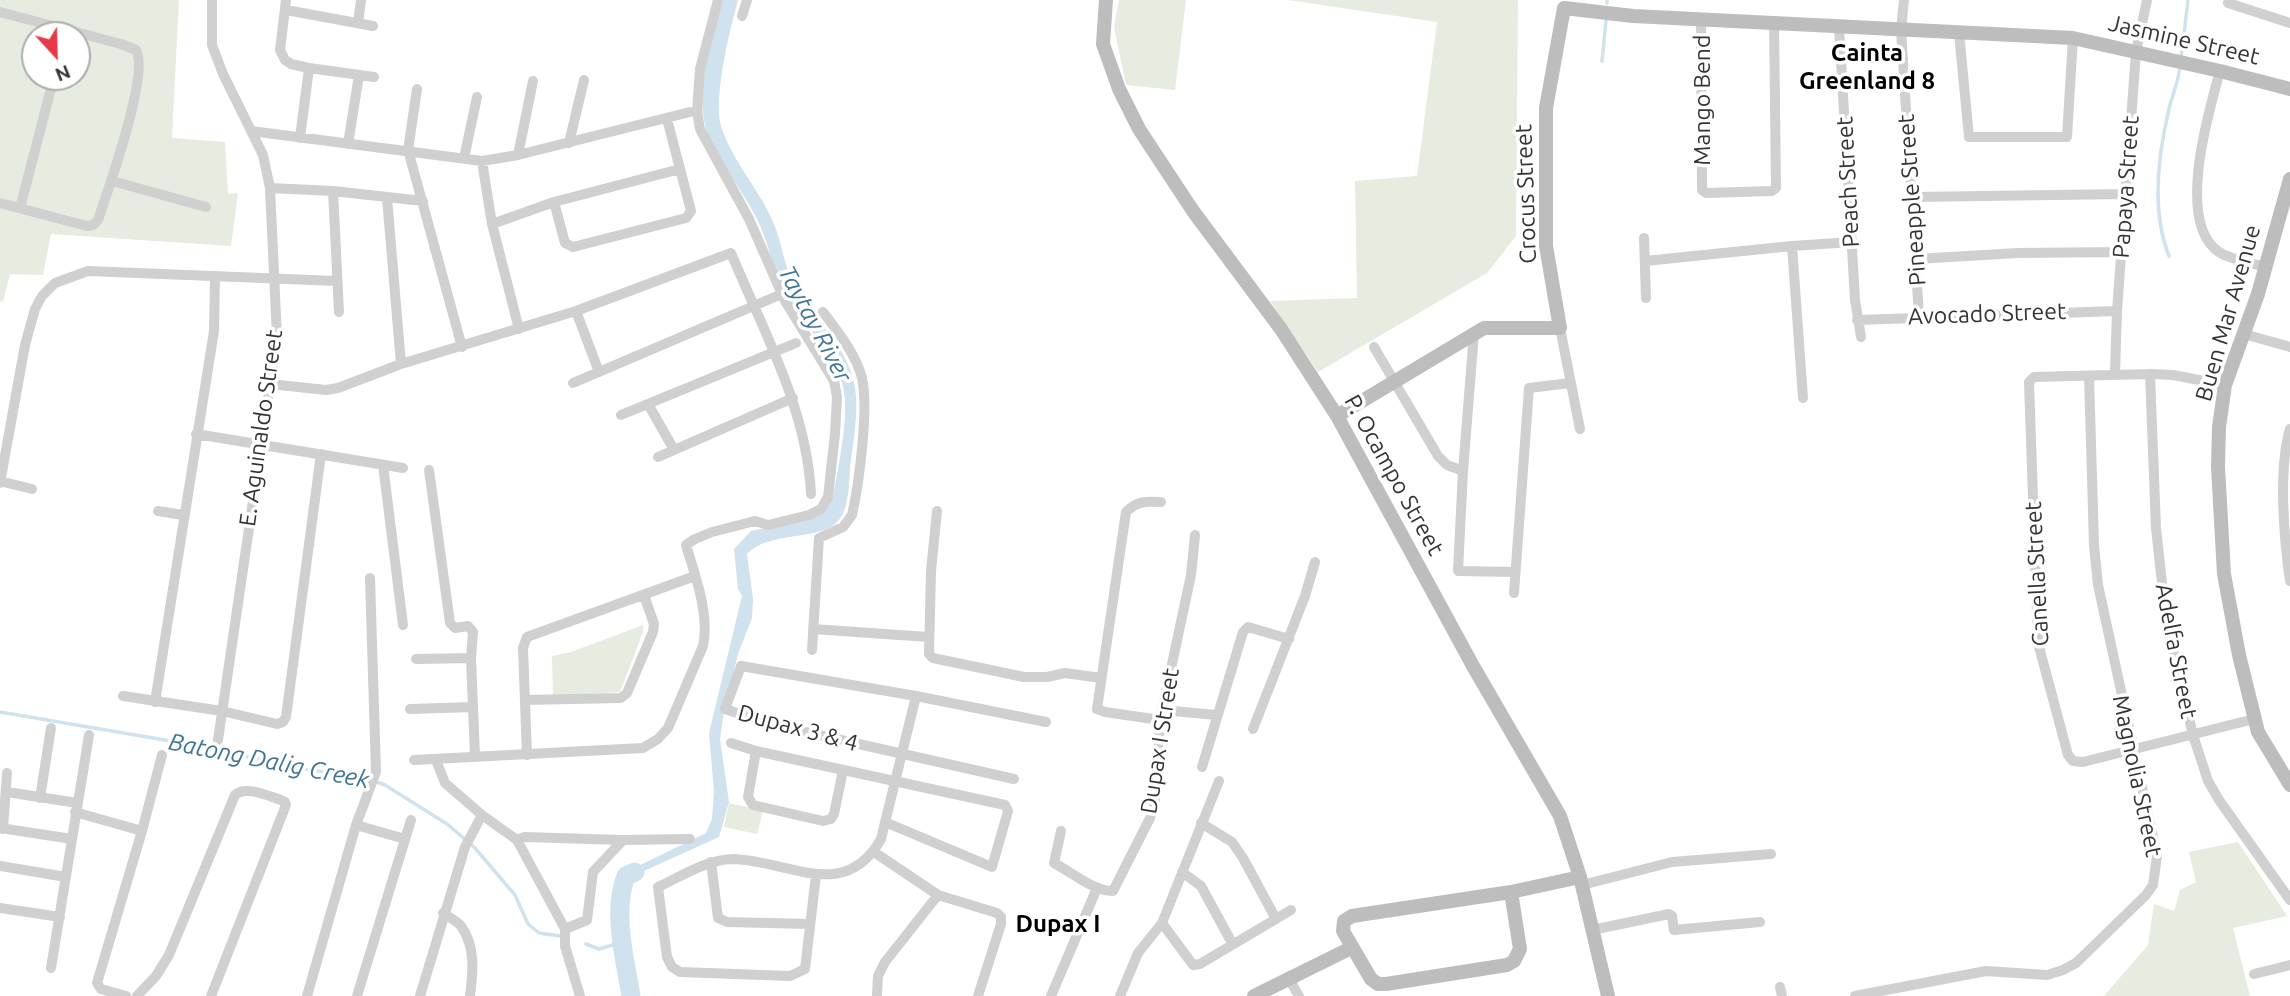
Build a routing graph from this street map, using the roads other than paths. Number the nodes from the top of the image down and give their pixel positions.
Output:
1 (212, 0) edge
2 (361, 0) edge
3 (718, 0) edge
4 (747, 0) edge
5 (1106, 0) edge
6 (1904, 0) edge
7 (2147, 0) edge
8 (2228, 3) dead end
9 (1565, 4) edge
10 (286, 5) edge
11 (0, 12) edge
12 (742, 16) dead end
13 (1701, 19) junction
14 (30, 21) edge
15 (1774, 22) junction
16 (358, 23) junction
17 (2290, 23) edge
18 (373, 26) dead end
19 (1839, 27) junction
20 (1901, 30) junction
21 (1959, 33) junction
22 (91, 37) edge
23 (2073, 38) junction
24 (2136, 52) junction
25 (309, 68) junction
26 (2220, 71) junction
27 (359, 75) junction
28 (374, 76) dead end
29 (533, 80) dead end
30 (584, 80) dead end
31 (417, 89) dead end
32 (2290, 89) edge
33 (50, 91) edge
34 (477, 97) dead end
35 (690, 113) dead end
36 (667, 118) junction
37 (251, 131) junction
38 (300, 138) junction
39 (348, 144) junction
40 (569, 144) junction
41 (408, 150) junction
42 (518, 155) junction
43 (464, 158) junction
44 (482, 160) junction
45 (680, 169) junction
46 (2290, 179) edge
47 (112, 181) junction
48 (270, 188) junction
49 (333, 191) junction
50 (2126, 194) junction
51 (1913, 197) junction
52 (387, 198) junction
53 (423, 201) junction
54 (554, 202) junction
55 (0, 203) edge
56 (206, 207) dead end
57 (20, 208) junction
58 (492, 224) junction
59 (1644, 238) dead end
60 (1852, 242) junction
61 (1792, 246) junction
62 (2121, 252) junction
63 (1916, 258) junction
64 (1646, 261) junction
65 (2266, 267) junction
66 (215, 276) junction
67 (275, 279) junction
68 (336, 281) junction
69 (777, 296) dead end
70 (1646, 298) dead end
71 (754, 306) junction
72 (576, 311) junction
73 (2117, 311) junction
74 (339, 312) dead end
75 (823, 312) dead end
76 (1919, 316) junction
77 (1857, 320) junction
78 (1560, 328) junction
79 (519, 330) junction
80 (1474, 333) junction
81 (2244, 334) junction
82 (1861, 337) dead end
83 (796, 343) dead end
84 (2290, 346) edge
85 (462, 347) junction
86 (1374, 347) dead end
87 (772, 352) junction
88 (401, 364) junction
89 (599, 372) junction
90 (2115, 374) junction
91 (2150, 374) junction
92 (2089, 376) junction
93 (1395, 381) junction
94 (573, 383) dead end
95 (1570, 383) junction
96 (270, 384) junction
97 (2225, 385) junction
98 (793, 398) junction
99 (1803, 398) dead end
100 (648, 404) junction
101 (621, 415) dead end
102 (1337, 416) junction
103 (1580, 429) dead end
104 (2290, 429) edge
105 (196, 434) junction
106 (260, 444) junction
107 (673, 449) junction
108 (321, 454) junction
109 (658, 457) dead end
110 (383, 464) junction
111 (403, 468) dead end
112 (429, 470) dead end
113 (1463, 471) junction
114 (0, 482) edge
115 (32, 489) dead end
116 (811, 494) dead end
117 (1161, 502) dead end
118 (158, 511) dead end
119 (937, 511) dead end
120 (183, 516) junction
121 (1195, 535) dead end
122 (2287, 540) edge
123 (1315, 562) dead end
124 (1515, 572) junction
125 (695, 576) junction
126 (370, 578) dead end
127 (2290, 581) edge
128 (1514, 593) dead end
129 (643, 595) junction
130 (403, 625) dead end
131 (813, 629) junction
132 (928, 637) junction
133 (1289, 639) junction
134 (811, 650) dead end
135 (471, 658) junction
136 (416, 659) dead end
137 (1101, 678) junction
138 (123, 696) dead end
139 (916, 696) junction
140 (525, 700) junction
141 (155, 702) junction
142 (473, 707) junction
143 (410, 709) dead end
144 (222, 711) junction
145 (1161, 715) junction
146 (1216, 715) junction
147 (2254, 719) junction
148 (1046, 722) dead end
149 (51, 728) dead end
150 (1253, 730) dead end
151 (2193, 735) junction
152 (89, 736) dead end
153 (218, 740) dead end
154 (731, 743) dead end
155 (2133, 749) junction
156 (756, 751) junction
157 (901, 754) junction
158 (162, 755) dead end
159 (527, 755) junction
160 (475, 757) junction
161 (414, 760) dead end
162 (436, 760) junction
163 (1202, 767) dead end
164 (844, 770) junction
165 (7, 773) dead end
166 (1013, 779) dead end
167 (895, 780) junction
168 (1219, 781) dead end
169 (2290, 785) edge
170 (7, 792) junction
171 (40, 797) junction
172 (76, 808) junction
173 (482, 815) junction
174 (411, 820) dead end
175 (885, 822) junction
176 (1201, 823) junction
177 (356, 825) junction
178 (2, 828) edge
179 (142, 831) junction
180 (1061, 831) dead end
181 (72, 839) junction
182 (405, 839) junction
183 (690, 839) dead end
184 (517, 840) junction
185 (623, 840) junction
186 (874, 852) junction
187 (1771, 854) dead end
188 (710, 862) junction
189 (0, 866) edge
190 (1182, 872) junction
191 (816, 875) junction
192 (66, 877) junction
193 (1581, 881) junction
194 (1097, 888) junction
195 (1511, 892) junction
196 (938, 895) junction
197 (2290, 900) edge
198 (0, 908) edge
199 (1291, 910) dead end
200 (443, 913) junction
201 (60, 917) junction
202 (1276, 919) junction
203 (1760, 922) dead end
204 (1162, 923) junction
205 (810, 924) junction
206 (565, 929) junction
207 (1592, 929) junction
208 (1231, 943) junction
209 (1351, 948) junction
210 (2290, 965) edge
211 (51, 968) dead end
212 (2254, 974) dead end
213 (1289, 979) junction
214 (126, 996) edge
215 (138, 996) edge
216 (211, 996) edge
217 (307, 996) edge
218 (357, 996) edge
219 (419, 996) edge
220 (470, 996) edge
221 (580, 996) edge
222 (877, 996) edge
223 (978, 996) edge
224 (1052, 996) edge
225 (1120, 996) edge
226 (1254, 996) edge
227 (1299, 996) edge
228 (1608, 996) edge
229 (1855, 996) edge

1 - 37 street, E. Aguinaldo Street
2 - 16 street
3 - 125 street
4 - 12 street
5 - 102 street, P. Ocampo Street
6 - 20 street, Pineapple Street
7 - 24 street, Papaya Street
8 - 17 street
9 - 13 street, Jasmine Street
9 - 78 street, Crocus Street
10 - 16 street
10 - 25 street
11 - 14 street
13 - 15 street, Jasmine Street
13 - 15 street, Mango Bend
15 - 19 street, Jasmine Street
16 - 18 street
19 - 20 street, Jasmine Street
19 - 60 street, Peach Street
20 - 21 street, Jasmine Street
20 - 51 street, Pineapple Street
21 - 23 street, Jasmine Street
21 - 23 street
22 - 47 street
23 - 24 street, Jasmine Street
24 - 26 street, Jasmine Street
24 - 50 street, Papaya Street
25 - 27 street
25 - 38 street
26 - 32 street, Jasmine Street
26 - 65 street
27 - 28 street
27 - 39 street
29 - 42 street
30 - 40 street
31 - 41 street
33 - 57 street
34 - 43 street
35 - 36 street
36 - 40 street
36 - 45 street
37 - 38 street
37 - 48 street, E. Aguinaldo Street
38 - 39 street
39 - 41 street
40 - 42 street
41 - 43 street
41 - 53 street
42 - 44 street
43 - 44 street
44 - 58 street
45 - 54 street
45 - 54 street
46 - 65 street, Buen Mar Avenue
47 - 56 street
47 - 57 street
48 - 49 street
48 - 67 street, E. Aguinaldo Street
49 - 52 street
49 - 68 street
50 - 51 street
50 - 62 street, Papaya Street
51 - 63 street, Pineapple Street
52 - 53 street
52 - 88 street
53 - 85 street
54 - 58 street
55 - 57 street
58 - 79 street
59 - 64 street
60 - 61 street
60 - 77 street, Peach Street
61 - 64 street
61 - 99 street
62 - 63 street
62 - 73 street, Papaya Street
63 - 76 street, Pineapple Street
64 - 70 street
65 - 81 street, Buen Mar Avenue
66 - 67 street
66 - 105 street
66 - 114 street
67 - 68 street
67 - 96 street, E. Aguinaldo Street
68 - 74 street
69 - 71 street
71 - 72 street
71 - 87 street
71 - 89 street
72 - 79 street
72 - 89 street
73 - 76 street, Avocado Street
73 - 90 street, Papaya Street
75 - 131 street
76 - 77 street, Avocado Street
77 - 82 street, Peach Street
78 - 80 street
78 - 95 street, Crocus Street
79 - 85 street
80 - 93 street
80 - 113 street
81 - 84 street
81 - 97 street, Buen Mar Avenue
83 - 87 street
85 - 88 street
86 - 93 street
87 - 98 street
87 - 100 street
88 - 96 street
89 - 94 street
90 - 91 street
90 - 92 street
91 - 97 street
91 - 151 street, Adelfa Street
92 - 155 street, Magnolia Street
92 - 155 street, Canella Street
93 - 102 street
93 - 113 street
95 - 103 street, Crocus Street
95 - 124 street
96 - 106 street, E. Aguinaldo Street
97 - 147 street, Buen Mar Avenue
98 - 107 street
98 - 116 street
100 - 101 street
100 - 107 street
102 - 193 street, P. Ocampo Street
104 - 122 street
105 - 106 street
105 - 120 street
106 - 108 street
106 - 144 street, E. Aguinaldo Street
107 - 109 street
108 - 110 street
108 - 144 street
110 - 111 street
110 - 130 street
112 - 135 street
113 - 124 street
114 - 115 street
117 - 137 street
118 - 120 street
119 - 132 street
120 - 141 street
121 - 145 street, Dupax I Street
122 - 127 street
123 - 133 street
124 - 128 street
125 - 129 street
125 - 159 street
126 - 177 street
129 - 140 street
129 - 140 street
131 - 132 street
131 - 134 street
132 - 137 street
133 - 146 street
133 - 150 street
135 - 136 street
135 - 142 street
137 - 145 street
138 - 141 street
139 - 148 street, Dupax 3 & 4
139 - 157 street
139 - 157 street, Dupax 3 & 4
140 - 159 street
141 - 144 street
142 - 143 street
142 - 160 street
144 - 153 street, E. Aguinaldo Street
145 - 146 street
145 - 194 street, Dupax I Street
146 - 163 street
147 - 151 street
147 - 169 street, Buen Mar Avenue
149 - 171 street
151 - 155 street
151 - 197 street, Adelfa Street
152 - 172 street
154 - 156 street
155 - 229 street, Magnolia Street
156 - 164 street
156 - 164 street
157 - 166 street, Dupax 3 & 4
157 - 167 street
158 - 179 street
159 - 160 street
160 - 162 street
161 - 162 street
162 - 173 street
164 - 167 street
165 - 170 street
167 - 175 street
167 - 175 street
168 - 176 street
170 - 171 street
170 - 178 street
171 - 172 street
172 - 179 street
172 - 181 street
173 - 184 street
173 - 200 street
174 - 182 street
175 - 186 street
176 - 190 street
176 - 202 street
177 - 182 street
177 - 217 street
178 - 181 street
179 - 214 street
180 - 194 street
181 - 192 street
182 - 218 street
183 - 185 street
184 - 185 street
184 - 206 street
185 - 206 street
186 - 191 street
186 - 196 street
187 - 193 street
188 - 191 street
188 - 205 street
188 - 205 street
189 - 192 street
190 - 204 street
190 - 208 street
191 - 205 street
192 - 201 street
193 - 195 street
193 - 207 street, P. Ocampo Street
194 - 224 street
195 - 209 street
195 - 209 street
196 - 222 street
196 - 223 street
198 - 201 street
199 - 202 street
200 - 219 street
200 - 220 street
201 - 211 street
202 - 208 street
203 - 207 street
204 - 208 street
204 - 225 street
206 - 221 street
207 - 228 street, P. Ocampo Street
209 - 213 street
210 - 212 street
213 - 226 street
213 - 227 street
215 - 216 street

